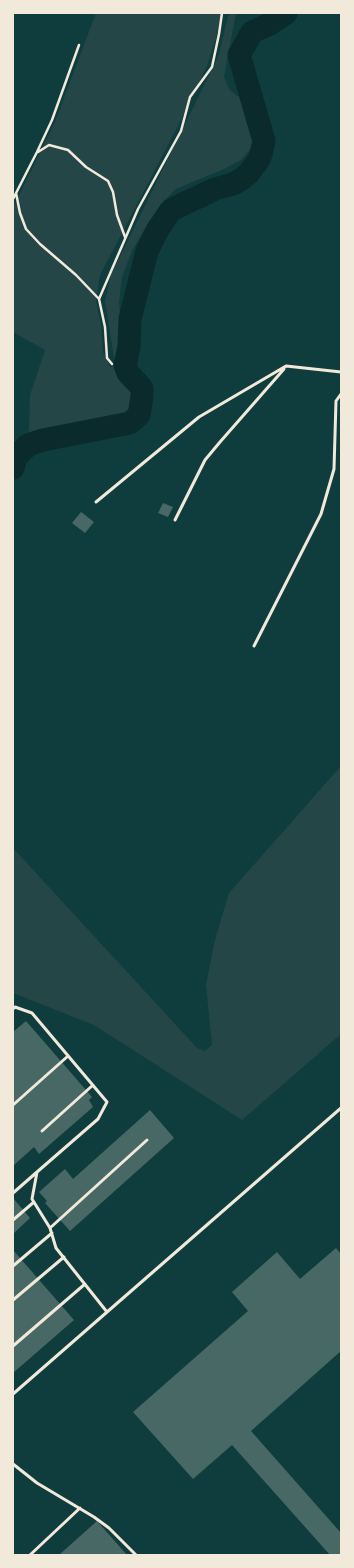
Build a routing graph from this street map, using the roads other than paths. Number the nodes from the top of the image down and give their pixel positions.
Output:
1 (286, 366) junction
2 (341, 372) edge
3 (341, 394) edge
4 (96, 502) dead end
5 (175, 520) dead end
6 (254, 646) dead end
7 (13, 1009) edge
8 (68, 1056) junction
9 (93, 1085) junction
10 (13, 1105) edge
11 (341, 1108) edge
12 (42, 1131) dead end
13 (147, 1140) dead end
14 (37, 1172) junction
15 (13, 1193) edge
16 (34, 1202) junction
17 (13, 1220) edge
18 (50, 1228) junction
19 (52, 1233) junction
20 (64, 1257) junction
21 (13, 1266) edge
22 (85, 1284) junction
23 (13, 1300) edge
24 (107, 1312) junction
25 (13, 1346) edge
26 (13, 1394) edge
27 (13, 1464) edge
28 (80, 1508) junction
29 (30, 1555) edge
30 (136, 1555) edge

1 - 2 lane
1 - 4 lane
1 - 5 lane
3 - 6 lane
7 - 8 lane
8 - 9 lane
8 - 10 lane
9 - 12 lane
9 - 14 lane
11 - 24 lane
13 - 18 lane
14 - 15 lane
14 - 16 lane
16 - 17 lane
16 - 18 lane
18 - 19 lane
19 - 20 lane
19 - 21 lane
20 - 22 lane
20 - 23 lane
22 - 24 lane
22 - 25 lane
24 - 26 lane
27 - 28 lane
28 - 29 lane
28 - 30 lane

